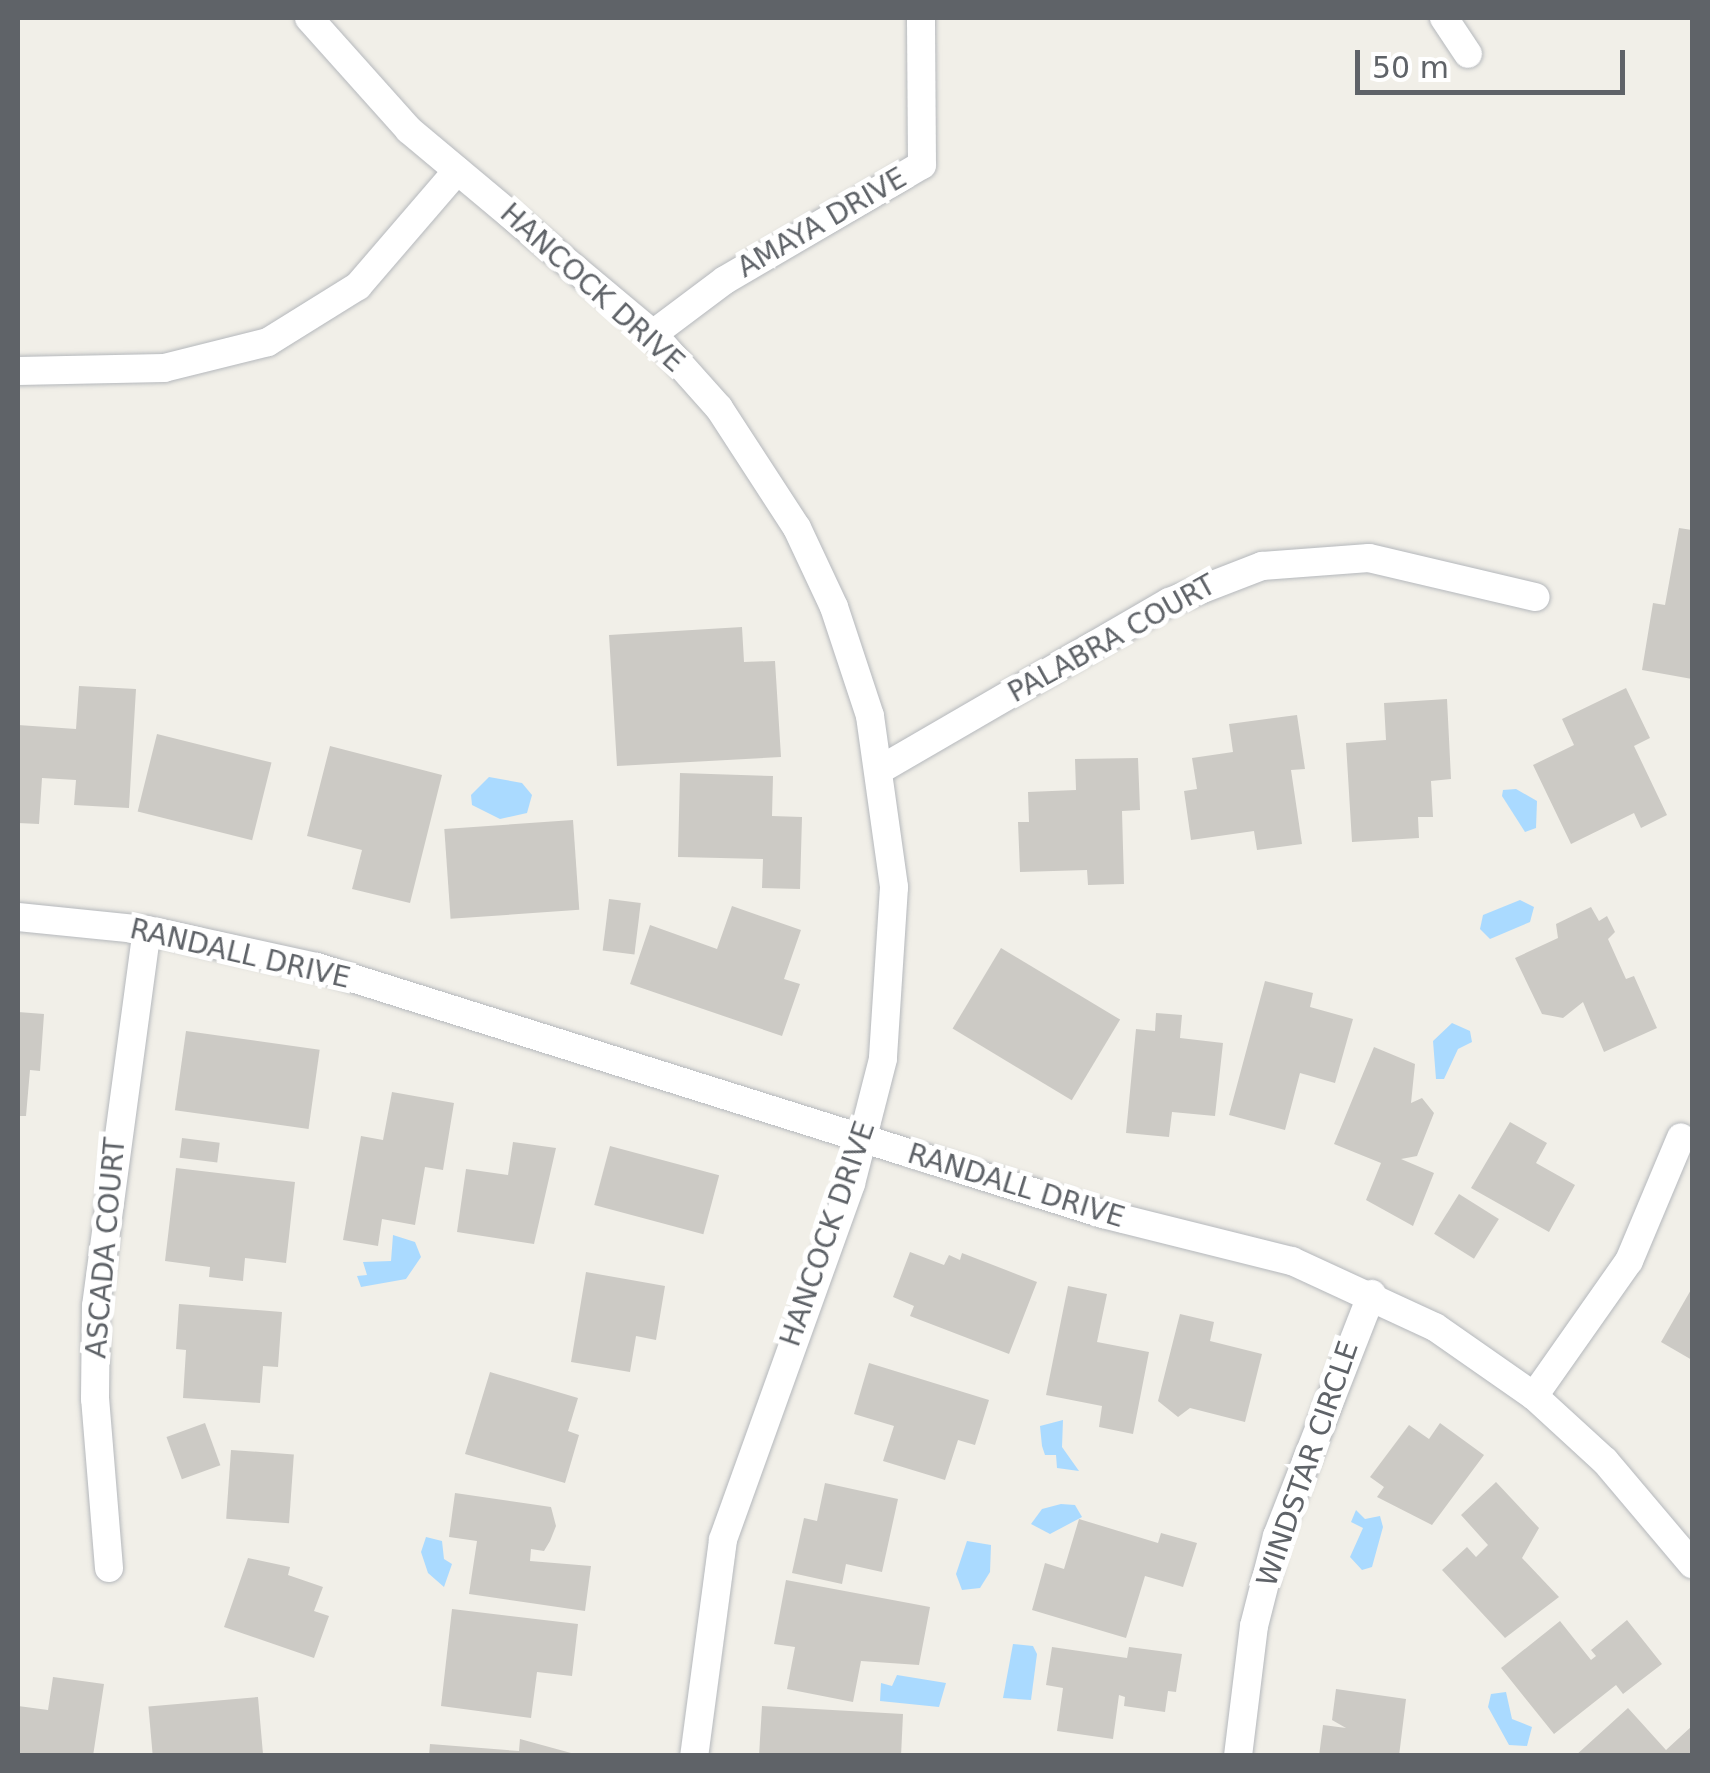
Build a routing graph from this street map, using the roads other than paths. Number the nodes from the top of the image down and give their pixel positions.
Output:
1 (310, 18) edge
2 (921, 18) edge
3 (1444, 18) edge
4 (1468, 54) dead end
5 (456, 171) junction
6 (653, 334) junction
7 (18, 371) edge
8 (1535, 597) dead end
9 (881, 769) junction
10 (18, 916) edge
11 (147, 930) junction
12 (1681, 1137) dead end
13 (865, 1140) junction
14 (1372, 1294) junction
15 (1534, 1396) junction
16 (1692, 1564) edge
17 (109, 1568) dead end
18 (694, 1756) edge
19 (1238, 1756) edge

1 - 5 street, HANCOCK DRIVE
2 - 6 street, AMAYA DRIVE
3 - 4 street
5 - 6 street, HANCOCK DRIVE
5 - 7 street
6 - 9 street, HANCOCK DRIVE
8 - 9 street, PALABRA COURT
9 - 13 street, HANCOCK DRIVE
10 - 11 street, RANDALL DRIVE
11 - 13 street, RANDALL DRIVE
11 - 17 street, ASCADA COURT
12 - 15 street
13 - 14 street, RANDALL DRIVE
13 - 18 street, HANCOCK DRIVE
14 - 15 street, RANDALL DRIVE
14 - 19 street, WINDSTAR CIRCLE
15 - 16 street, RANDALL DRIVE

